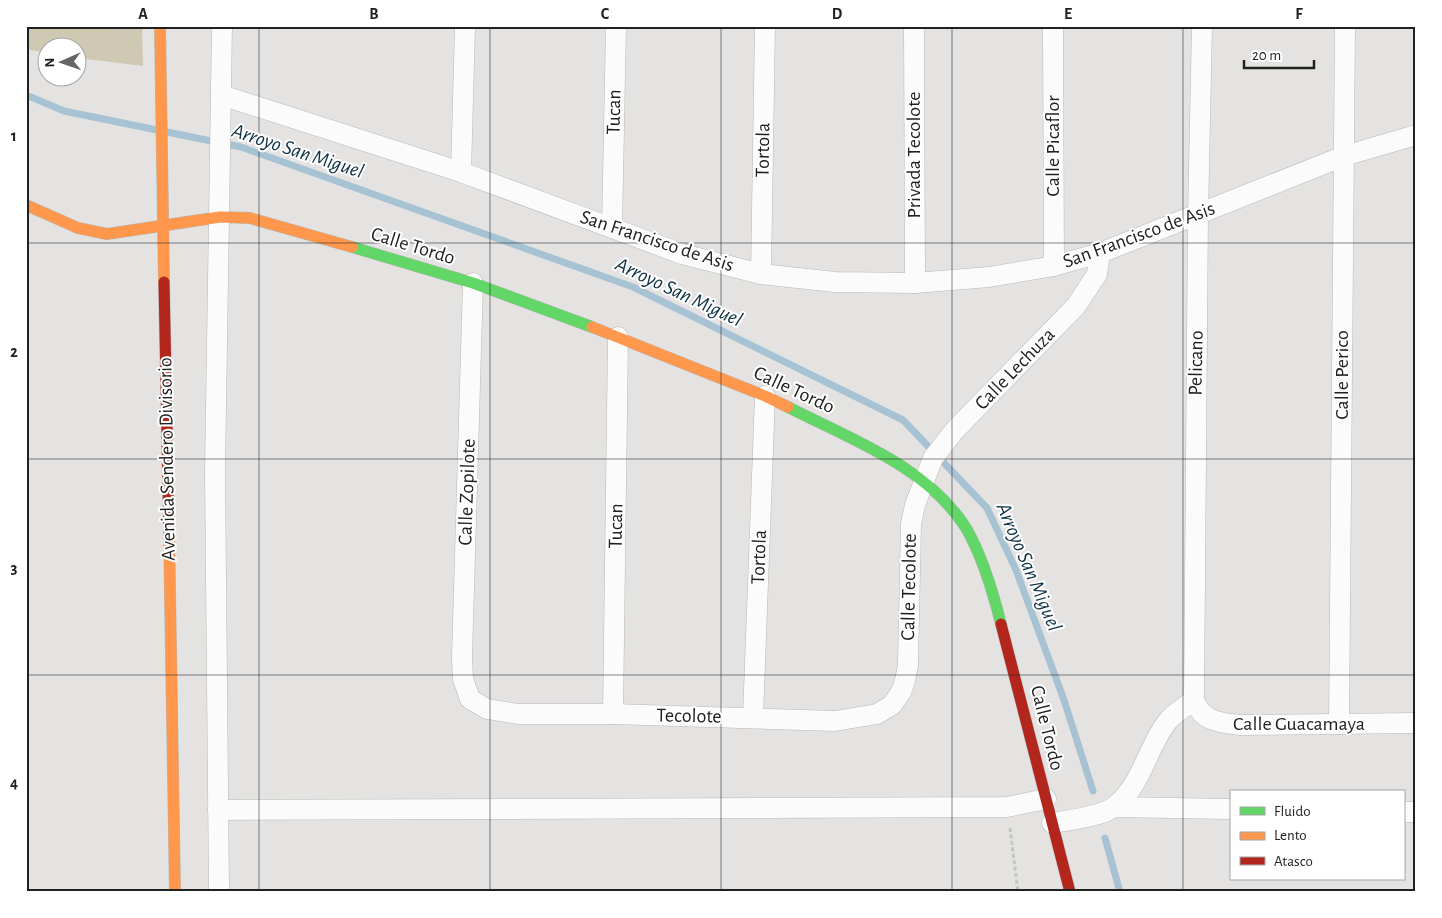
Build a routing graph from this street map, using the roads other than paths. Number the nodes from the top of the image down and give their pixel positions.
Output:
1 (160, 26) edge
2 (222, 26) edge
3 (464, 26) edge
4 (616, 26) edge
5 (765, 26) edge
6 (914, 26) edge
7 (1053, 26) edge
8 (1202, 26) edge
9 (1344, 26) edge
10 (221, 100) junction
11 (1416, 135) edge
12 (1344, 156) junction
13 (461, 172) junction
14 (26, 205) edge
15 (220, 211) junction
16 (1198, 215) junction
17 (162, 225) junction
18 (612, 228) junction
19 (1100, 253) junction
20 (1054, 266) junction
21 (762, 274) junction
22 (473, 283) junction
23 (914, 283) junction
24 (618, 337) junction
25 (764, 396) junction
26 (923, 482) junction
27 (901, 692) joint
28 (470, 699) joint
29 (1194, 700) junction
30 (613, 714) junction
31 (753, 717) junction
32 (1416, 723) edge
33 (1339, 724) junction
34 (1046, 798) junction
35 (1114, 807) junction
36 (1230, 809) edge
37 (218, 810) junction
38 (1052, 823) junction
39 (175, 892) edge
40 (219, 892) edge
41 (1070, 892) edge

1 - 17 street, Avenida Sendero Divisorio
2 - 10 street
3 - 13 street
4 - 18 street, Tucan
5 - 21 street, Tortola
6 - 23 street, Privada Tecolote
7 - 20 street, Calle Picaflor
8 - 16 street, Pelicano
9 - 12 street, Calle Perico
10 - 13 street, San Francisco de Asis
10 - 15 street
11 - 12 street, San Francisco de Asis
12 - 16 street, San Francisco de Asis
12 - 33 street, Calle Perico
13 - 18 street, San Francisco de Asis
14 - 17 street, Calle Tordo
15 - 17 street, Calle Tordo
15 - 22 street, Calle Tordo
15 - 37 street
16 - 19 street, San Francisco de Asis
16 - 29 street, Pelicano
17 - 39 street, Avenida Sendero Divisorio
18 - 21 street, San Francisco de Asis
19 - 20 street, San Francisco de Asis
19 - 26 street, Calle Lechuza
20 - 23 street, San Francisco de Asis
21 - 23 street, San Francisco de Asis
22 - 24 street, Calle Tordo
22 - 28 street, Calle Zopilote
24 - 25 street, Calle Tordo
24 - 30 street, Tucan
25 - 26 street, Calle Tordo
25 - 31 street, Tortola
26 - 27 street, Calle Tecolote
26 - 34 street, Calle Tordo
27 - 31 street, Tecolote
28 - 30 street, Tecolote
29 - 33 street, Calle Guacamaya
29 - 35 street
30 - 31 street, Tecolote
32 - 33 street, Calle Guacamaya
34 - 37 street
34 - 38 street, Calle Tordo
35 - 36 street
35 - 38 street
37 - 40 street
38 - 41 street, Calle Tordo

